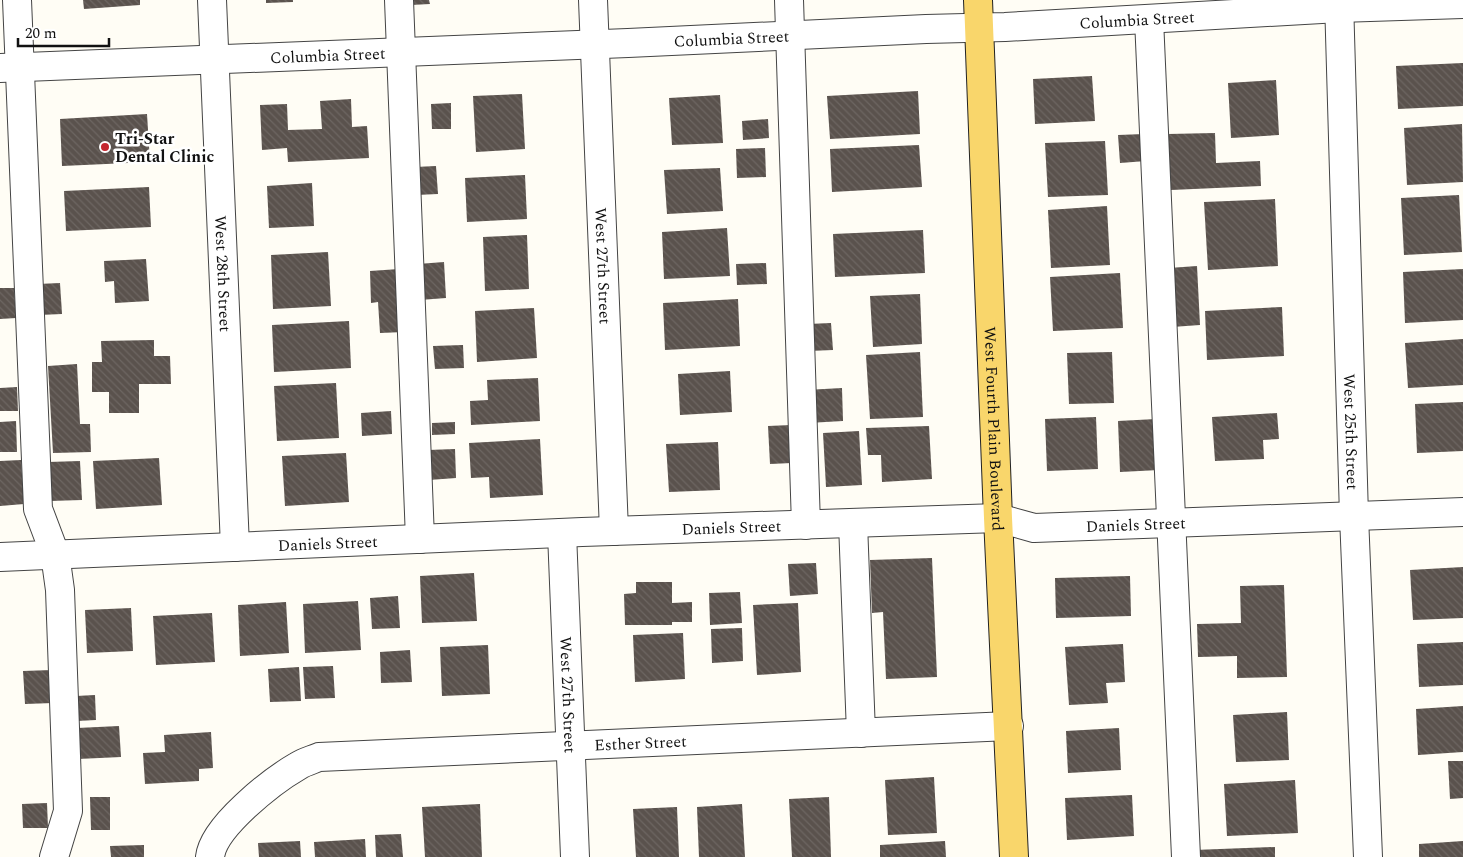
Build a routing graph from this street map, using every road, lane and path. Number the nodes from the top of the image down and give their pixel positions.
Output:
1 (17, 0) edge
2 (212, 0) edge
3 (399, 0) edge
4 (593, 0) edge
5 (789, 0) edge
6 (978, 0) edge
7 (1339, 4) edge
8 (1463, 4) edge
9 (1149, 19) junction
10 (979, 27) junction
11 (791, 35) junction
12 (595, 44) junction
13 (401, 52) junction
14 (215, 59) junction
15 (10, 68) edge
16 (12, 148) edge
17 (1463, 512) edge
18 (1354, 516) junction
19 (998, 518) junction
20 (1172, 522) junction
21 (853, 523) junction
22 (806, 525) junction
23 (614, 532) junction
24 (562, 534) junction
25 (420, 539) junction
26 (235, 547) junction
27 (55, 554) junction
28 (0, 557) edge
29 (1009, 726) junction
30 (861, 733) junction
31 (570, 746) junction
32 (54, 857) edge
33 (210, 857) edge
34 (575, 857) edge
35 (1014, 857) edge
36 (1186, 857) edge
37 (1368, 857) edge

1 - 15 street
2 - 14 street, West 28th Street
3 - 13 street
4 - 12 street, West 27th Street
5 - 11 street
6 - 10 main road, West Fourth Plain Boulevard
7 - 8 street, Columbia Street
7 - 9 street, Columbia Street
7 - 18 street, West 25th Street
9 - 10 street, Columbia Street
9 - 20 street
10 - 11 street, Columbia Street
10 - 19 main road, West Fourth Plain Boulevard
11 - 12 street, Columbia Street
11 - 22 street
12 - 13 street, Columbia Street
12 - 23 street, West 27th Street
13 - 14 street, Columbia Street
13 - 25 street
14 - 15 street, Columbia Street
14 - 26 street, West 28th Street
15 - 16 street
16 - 27 street
17 - 18 street, Daniels Street
18 - 20 street, Daniels Street
18 - 37 street, West 25th Street
19 - 20 street, Daniels Street
19 - 21 street, Daniels Street
19 - 29 main road, West Fourth Plain Boulevard
20 - 36 street
21 - 22 street, Daniels Street
21 - 30 street
22 - 23 street, Daniels Street
23 - 24 street, Daniels Street
24 - 25 street, Daniels Street
24 - 31 street, West 27th Street
25 - 26 street, Daniels Street
26 - 27 street, Daniels Street
27 - 28 street, Daniels Street
27 - 32 street
29 - 30 street, Esther Street
29 - 35 main road, West Fourth Plain Boulevard
30 - 31 street, Esther Street
31 - 33 street, Esther Street
31 - 34 street, West 27th Street

